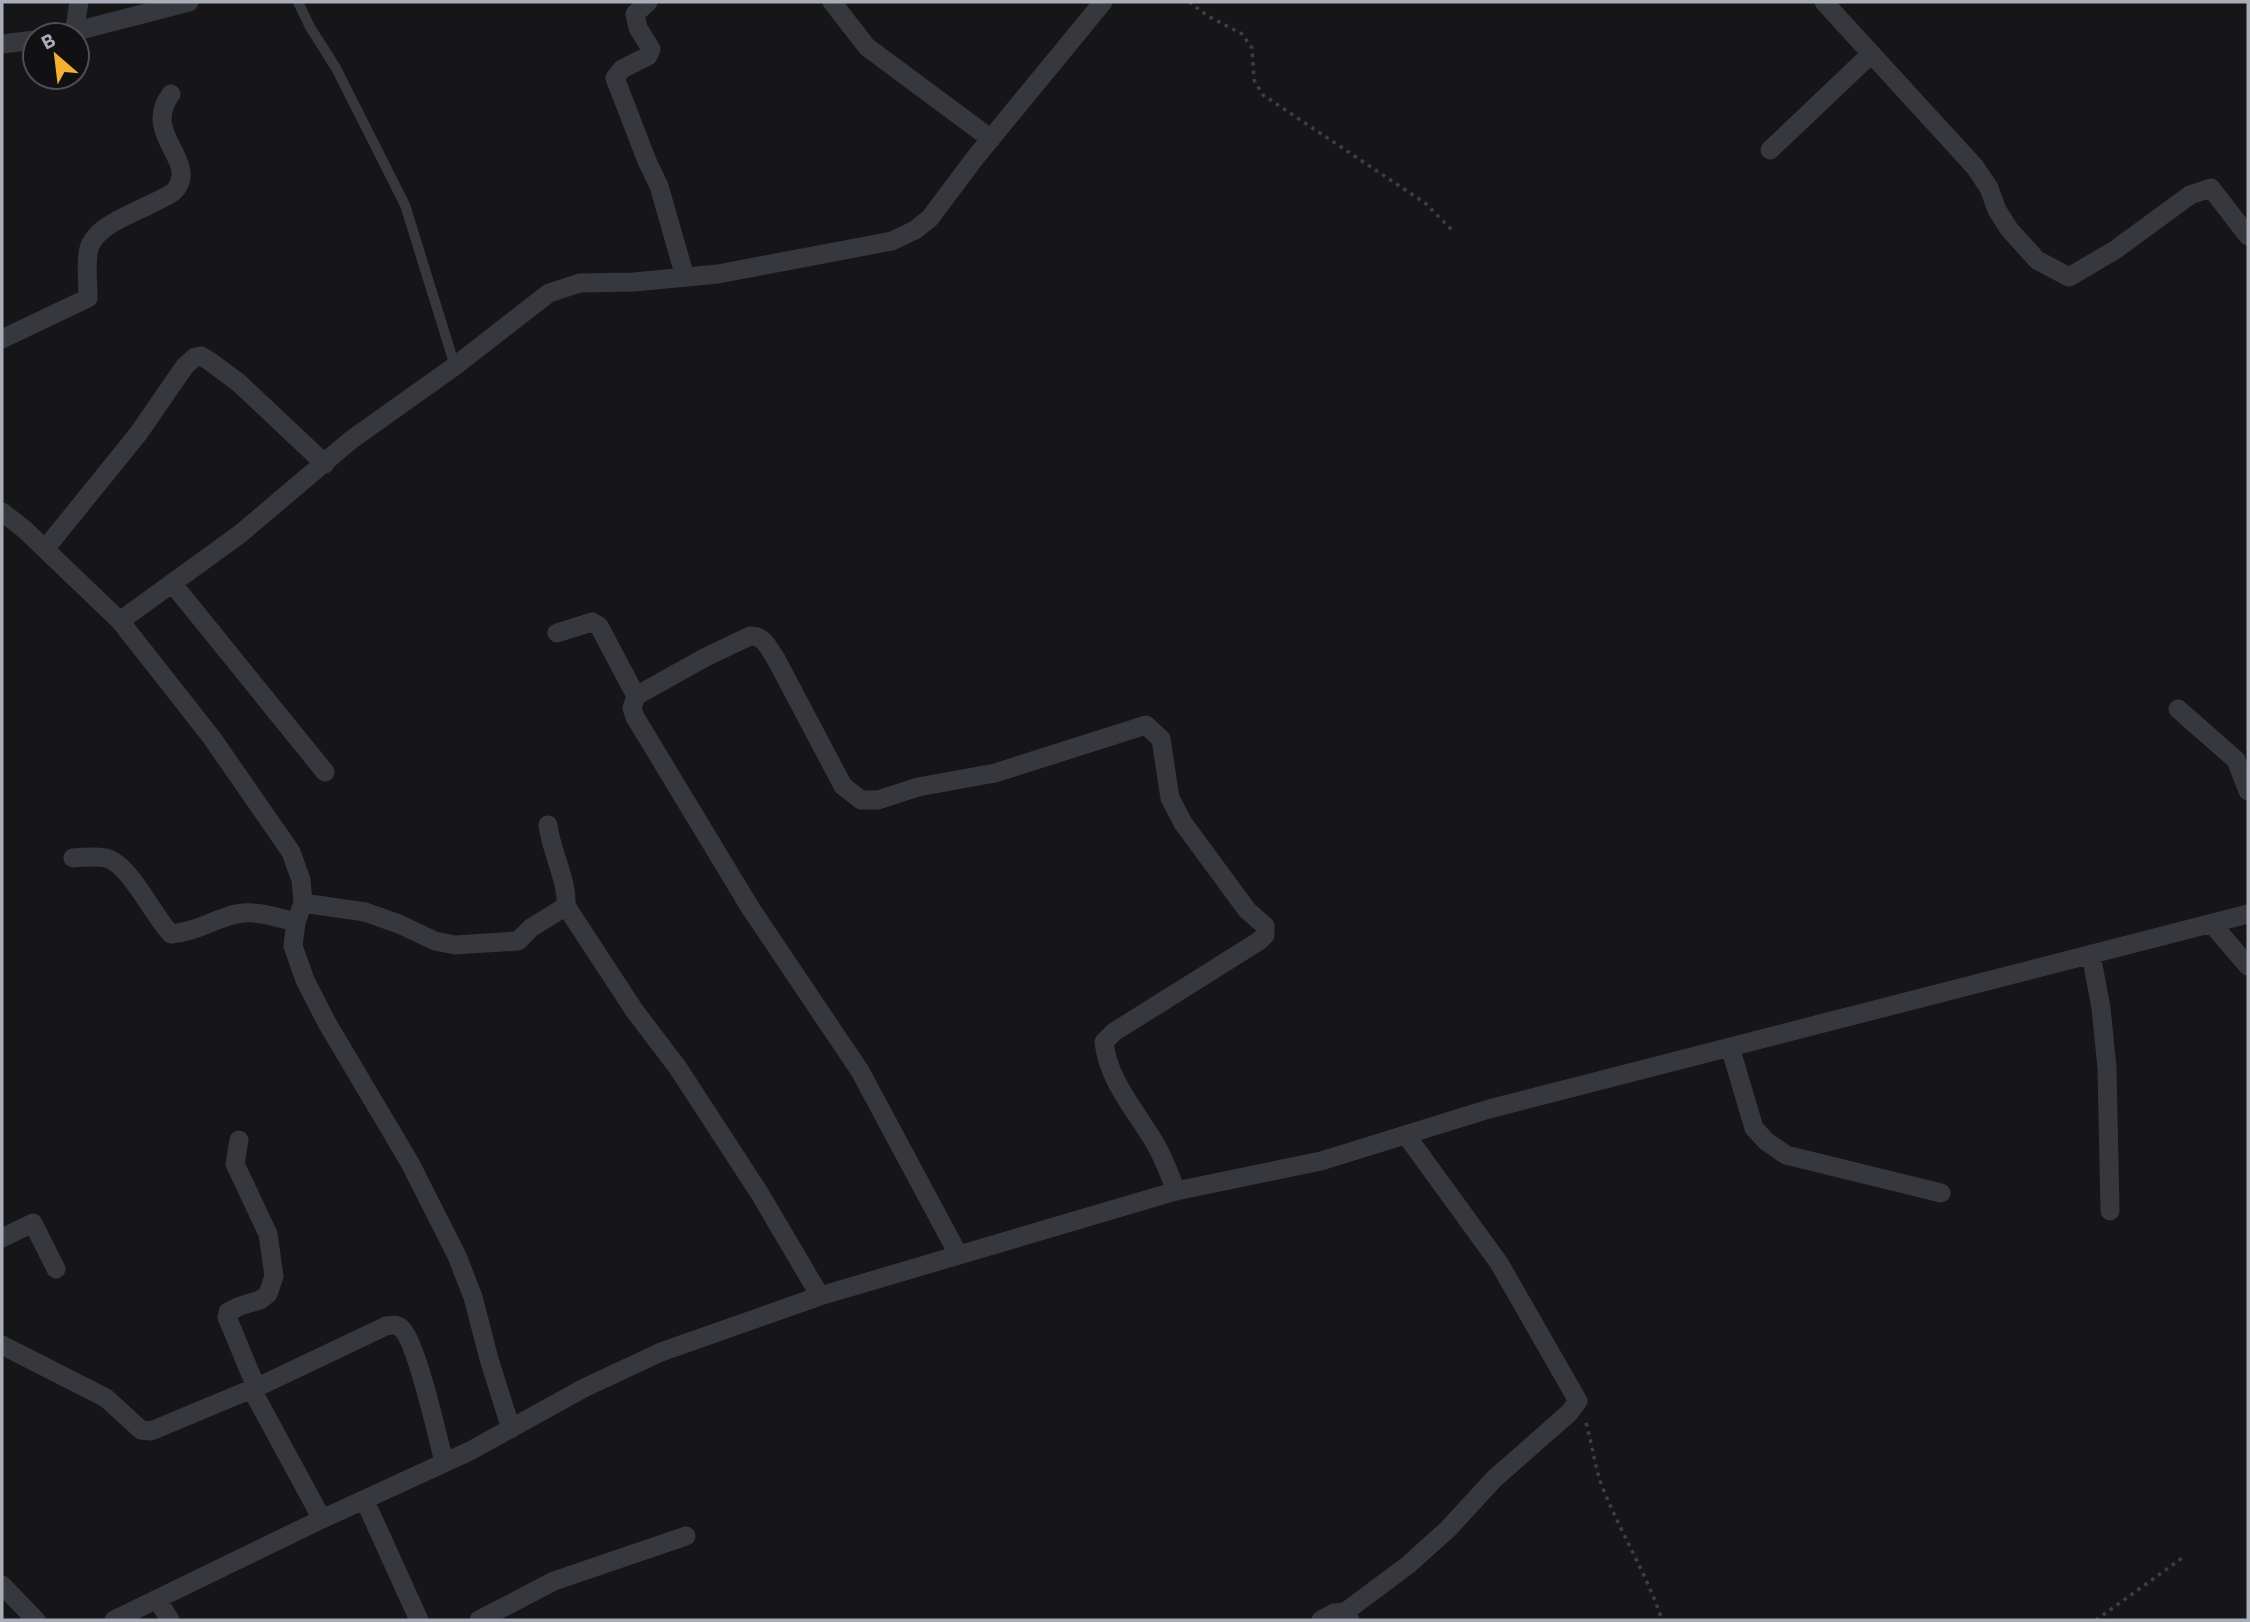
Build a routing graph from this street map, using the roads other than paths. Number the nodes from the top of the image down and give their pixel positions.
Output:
1 (79, 2) edge
2 (189, 2) edge
3 (298, 2) edge
4 (648, 2) edge
5 (832, 2) edge
6 (1103, 2) edge
7 (1824, 2) edge
8 (72, 21) edge
9 (91, 28) edge
10 (21, 42) edge
11 (2, 44) edge
12 (1871, 54) junction
13 (171, 93) dead end
14 (991, 139) junction
15 (1770, 150) dead end
16 (2248, 236) edge
17 (685, 277) junction
18 (2, 339) edge
19 (455, 366) junction
20 (325, 464) junction
21 (2, 512) edge
22 (45, 549) junction
23 (172, 583) junction
24 (120, 621) junction
25 (557, 633) dead end
26 (636, 696) junction
27 (2178, 709) dead end
28 (325, 772) dead end
29 (2248, 791) edge
30 (548, 825) dead end
31 (73, 858) dead end
32 (303, 904) junction
33 (566, 906) junction
34 (2248, 914) edge
35 (296, 922) junction
36 (2212, 923) junction
37 (2091, 954) junction
38 (2248, 966) edge
39 (1730, 1046) junction
40 (1406, 1135) junction
41 (239, 1140) dead end
42 (1176, 1191) junction
43 (1941, 1193) dead end
44 (2110, 1211) dead end
45 (2, 1238) edge
46 (958, 1254) junction
47 (56, 1269) dead end
48 (820, 1296) junction
49 (2, 1345) edge
50 (254, 1387) junction
51 (511, 1429) junction
52 (444, 1462) junction
53 (365, 1501) junction
54 (322, 1519) junction
55 (686, 1536) dead end
56 (2, 1585) edge
57 (157, 1600) junction
58 (1348, 1616) edge
59 (36, 1620) edge
60 (114, 1620) edge
61 (170, 1620) edge
62 (419, 1620) edge
63 (478, 1620) edge
64 (1321, 1620) edge

1 - 8 street
2 - 9 street
3 - 19 lane
4 - 17 street
5 - 14 street
6 - 14 street
7 - 12 street
10 - 11 street
12 - 15 street
12 - 16 street
13 - 18 street
14 - 17 street
17 - 19 street
19 - 20 street
20 - 22 street
20 - 23 street
21 - 22 street
22 - 24 street
23 - 24 street
23 - 28 street
24 - 32 street
25 - 26 street
26 - 42 street
26 - 46 street
27 - 29 street
30 - 33 street
31 - 35 street
32 - 33 street
32 - 35 street
33 - 48 street
34 - 36 street
35 - 51 street
36 - 37 street
36 - 38 street
37 - 39 street
37 - 44 street
39 - 40 street
39 - 43 street
40 - 42 street
40 - 58 street
41 - 50 street
42 - 46 street
45 - 47 street
46 - 48 street
48 - 51 street
49 - 50 street
50 - 52 street
50 - 54 street
51 - 52 street
52 - 53 street
53 - 54 street
53 - 62 street
54 - 57 street
55 - 63 street
56 - 59 street
57 - 60 street
57 - 61 street
58 - 64 street

